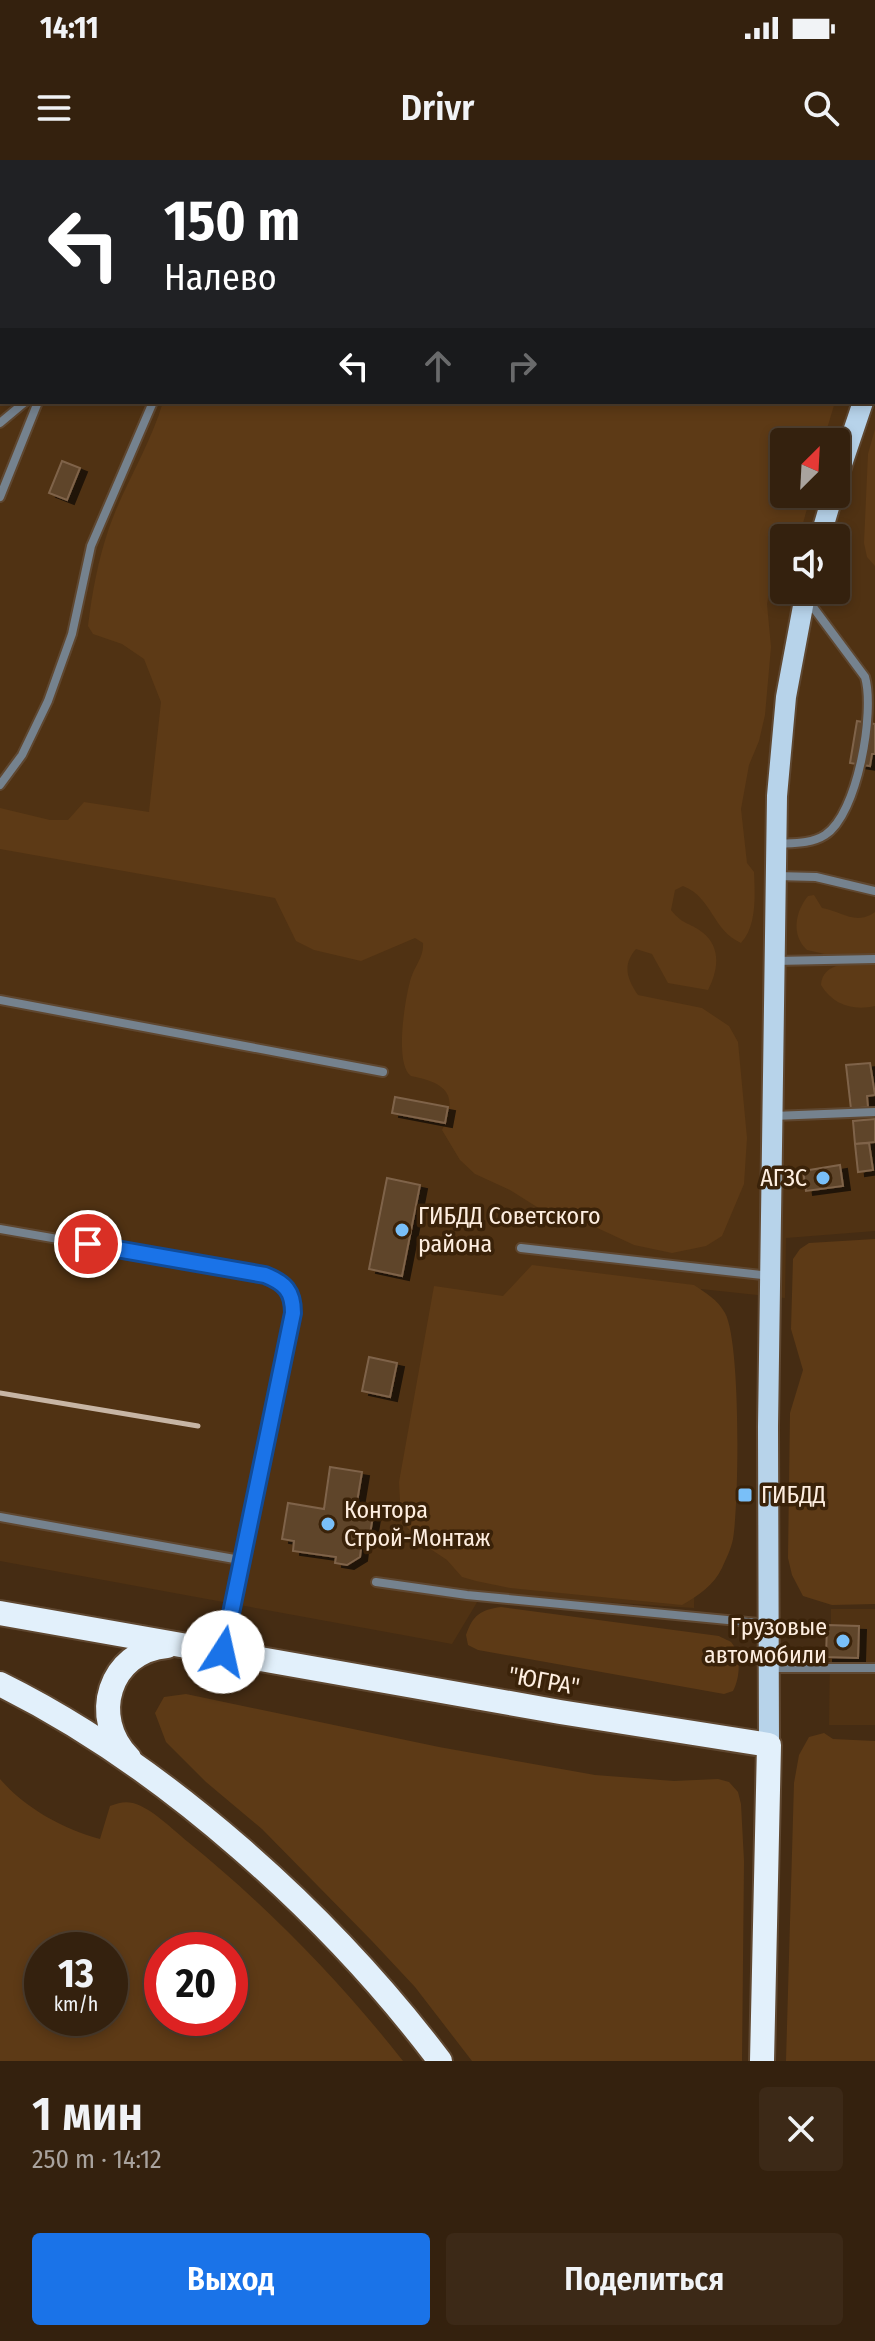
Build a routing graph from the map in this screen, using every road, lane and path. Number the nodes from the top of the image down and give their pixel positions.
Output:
1 (23, 404) edge
2 (37, 404) edge
3 (152, 404) edge
4 (862, 404) edge
5 (0, 423) edge
6 (850, 441) edge
7 (0, 497) edge
8 (803, 604) edge
9 (813, 604) edge
10 (0, 785) edge
11 (776, 844) junction
12 (775, 876) junction
13 (875, 891) edge
14 (875, 959) edge
15 (774, 961) junction
16 (0, 1000) edge
17 (383, 1072) dead end
18 (875, 1112) edge
19 (772, 1116) junction
20 (0, 1229) edge
21 (521, 1248) dead end
22 (770, 1276) junction
23 (0, 1517) edge
24 (240, 1560) junction
25 (376, 1582) dead end
26 (0, 1613) edge
27 (769, 1624) junction
28 (189, 1646) junction
29 (223, 1652) junction
30 (769, 1668) junction
31 (875, 1668) edge
32 (0, 1684) edge
33 (769, 1745) junction
34 (140, 1770) junction
35 (440, 2061) edge
36 (762, 2061) edge

1 - 5 lane
2 - 7 lane
3 - 10 lane
4 - 6 main road
8 - 11 main road
9 - 11 lane
11 - 12 main road
12 - 13 lane
12 - 15 main road
14 - 15 lane
15 - 19 main road
16 - 17 lane
18 - 19 lane
19 - 22 main road
20 - 24 lane
21 - 22 lane
22 - 27 main road
23 - 24 lane
24 - 29 lane
25 - 27 lane
26 - 28 highway, "ЮГРА"
27 - 30 main road
28 - 29 highway, "ЮГРА"
28 - 34 highway
29 - 33 highway, "ЮГРА"
30 - 31 lane
30 - 33 main road
32 - 34 highway
33 - 36 highway
34 - 35 highway

